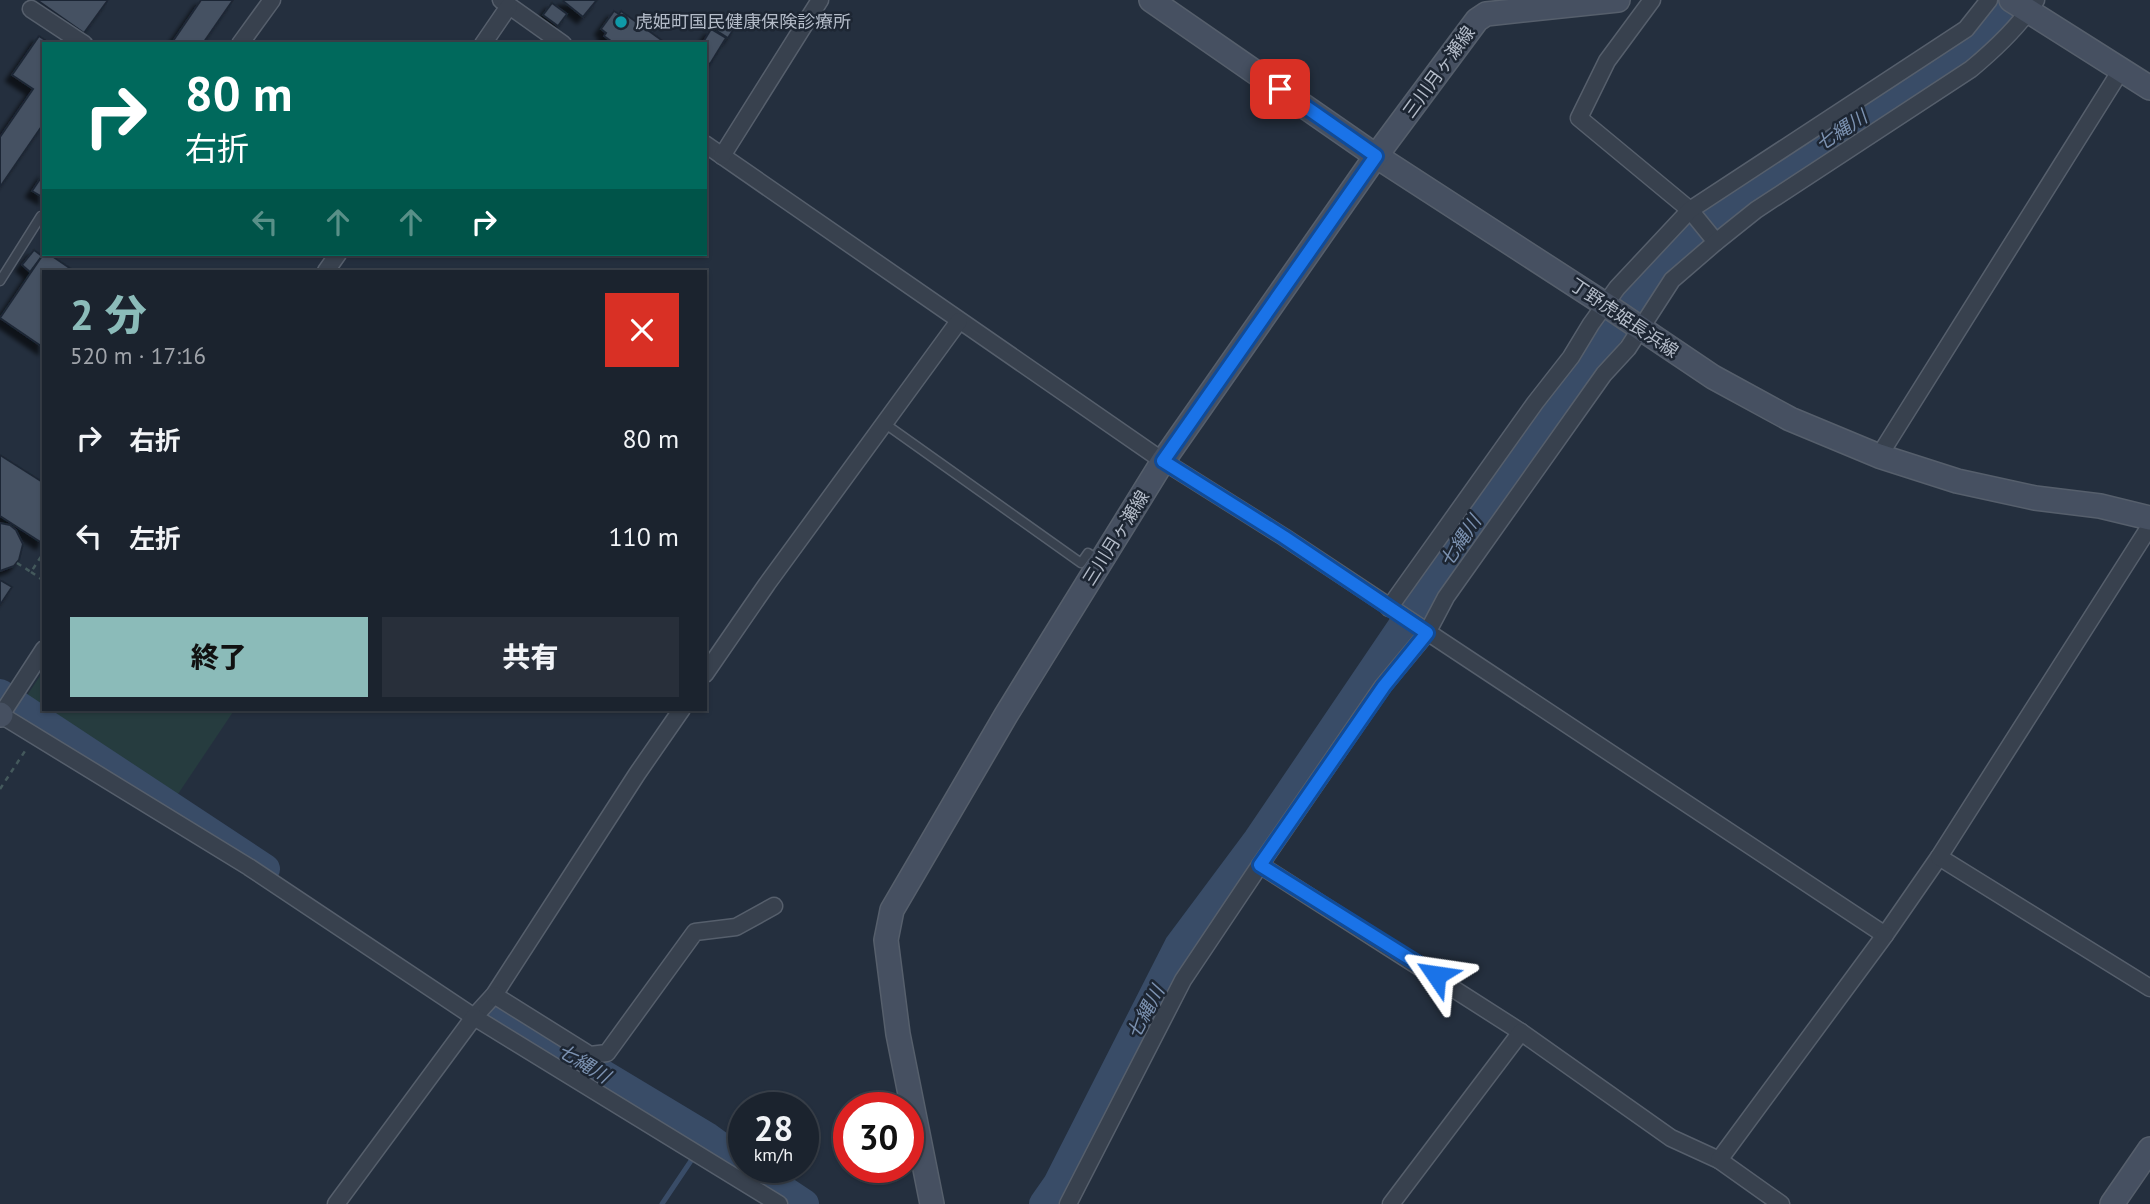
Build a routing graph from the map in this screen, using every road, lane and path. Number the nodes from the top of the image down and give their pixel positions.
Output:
1 (272, 0) edge
2 (820, 0) edge
3 (1151, 0) edge
4 (1618, 0) edge
5 (1652, 0) edge
6 (1989, 0) edge
7 (505, 3) edge
8 (2025, 4) edge
9 (31, 9) dead end
10 (81, 42) edge
11 (241, 42) edge
12 (484, 42) edge
13 (560, 42) edge
14 (2121, 69) junction
15 (2150, 88) edge
16 (707, 145) edge
17 (722, 156) junction
18 (1376, 156) junction
19 (1690, 210) junction
20 (42, 217) edge
21 (1716, 242) junction
22 (0, 281) edge
23 (1607, 305) junction
24 (959, 321) junction
25 (1639, 327) junction
26 (884, 423) junction
27 (1879, 456) junction
28 (1163, 461) junction
29 (2150, 518) edge
30 (2150, 526) edge
31 (42, 555) edge
32 (1101, 562) junction
33 (16, 563) dead end
34 (31, 572) junction
35 (42, 580) edge
36 (1390, 608) junction
37 (1427, 633) junction
38 (42, 652) edge
39 (707, 671) edge
40 (681, 711) edge
41 (2, 712) edge
42 (35, 737) junction
43 (0, 789) edge
44 (1939, 858) junction
45 (1260, 865) junction
46 (774, 906) dead end
47 (1885, 935) junction
48 (2150, 988) edge
49 (494, 995) junction
50 (474, 1017) junction
51 (1521, 1032) junction
52 (2150, 1149) edge
53 (1719, 1160) junction
54 (336, 1204) edge
55 (779, 1204) edge
56 (932, 1204) edge
57 (1068, 1204) edge
58 (1391, 1204) edge
59 (1781, 1204) edge
60 (2112, 1204) edge

1 - 11 street
2 - 17 street
3 - 18 main road, 丁野虎姫長浜線
4 - 18 main road, 三川月ヶ瀬線
5 - 19 street
6 - 19 street
7 - 12 street
7 - 13 street
8 - 14 main road
8 - 21 street
9 - 10 street
14 - 15 main road
14 - 27 street
16 - 17 street
17 - 24 street
18 - 23 main road, 丁野虎姫長浜線
18 - 28 main road, 三川月ヶ瀬線
19 - 21 street
19 - 23 street
20 - 22 lane
21 - 25 street
23 - 25 main road, 丁野虎姫長浜線
23 - 36 street
24 - 26 street
24 - 28 street
25 - 27 main road, 丁野虎姫長浜線
25 - 37 street
26 - 32 lane
26 - 39 street
27 - 29 main road, 丁野虎姫長浜線
28 - 32 main road, 三川月ヶ瀬線
28 - 36 street
30 - 44 street
31 - 34 path
32 - 56 main road, 三川月ヶ瀬線
33 - 34 path
34 - 35 path
36 - 37 street
37 - 45 street
37 - 47 street
38 - 41 street
40 - 49 street
41 - 42 street
42 - 43 path
42 - 50 street
44 - 47 street
44 - 48 street
45 - 51 street
45 - 57 street
46 - 49 street
47 - 53 street
49 - 50 street
50 - 54 street
50 - 55 street
51 - 53 street
51 - 58 street
52 - 60 main road
53 - 59 street

